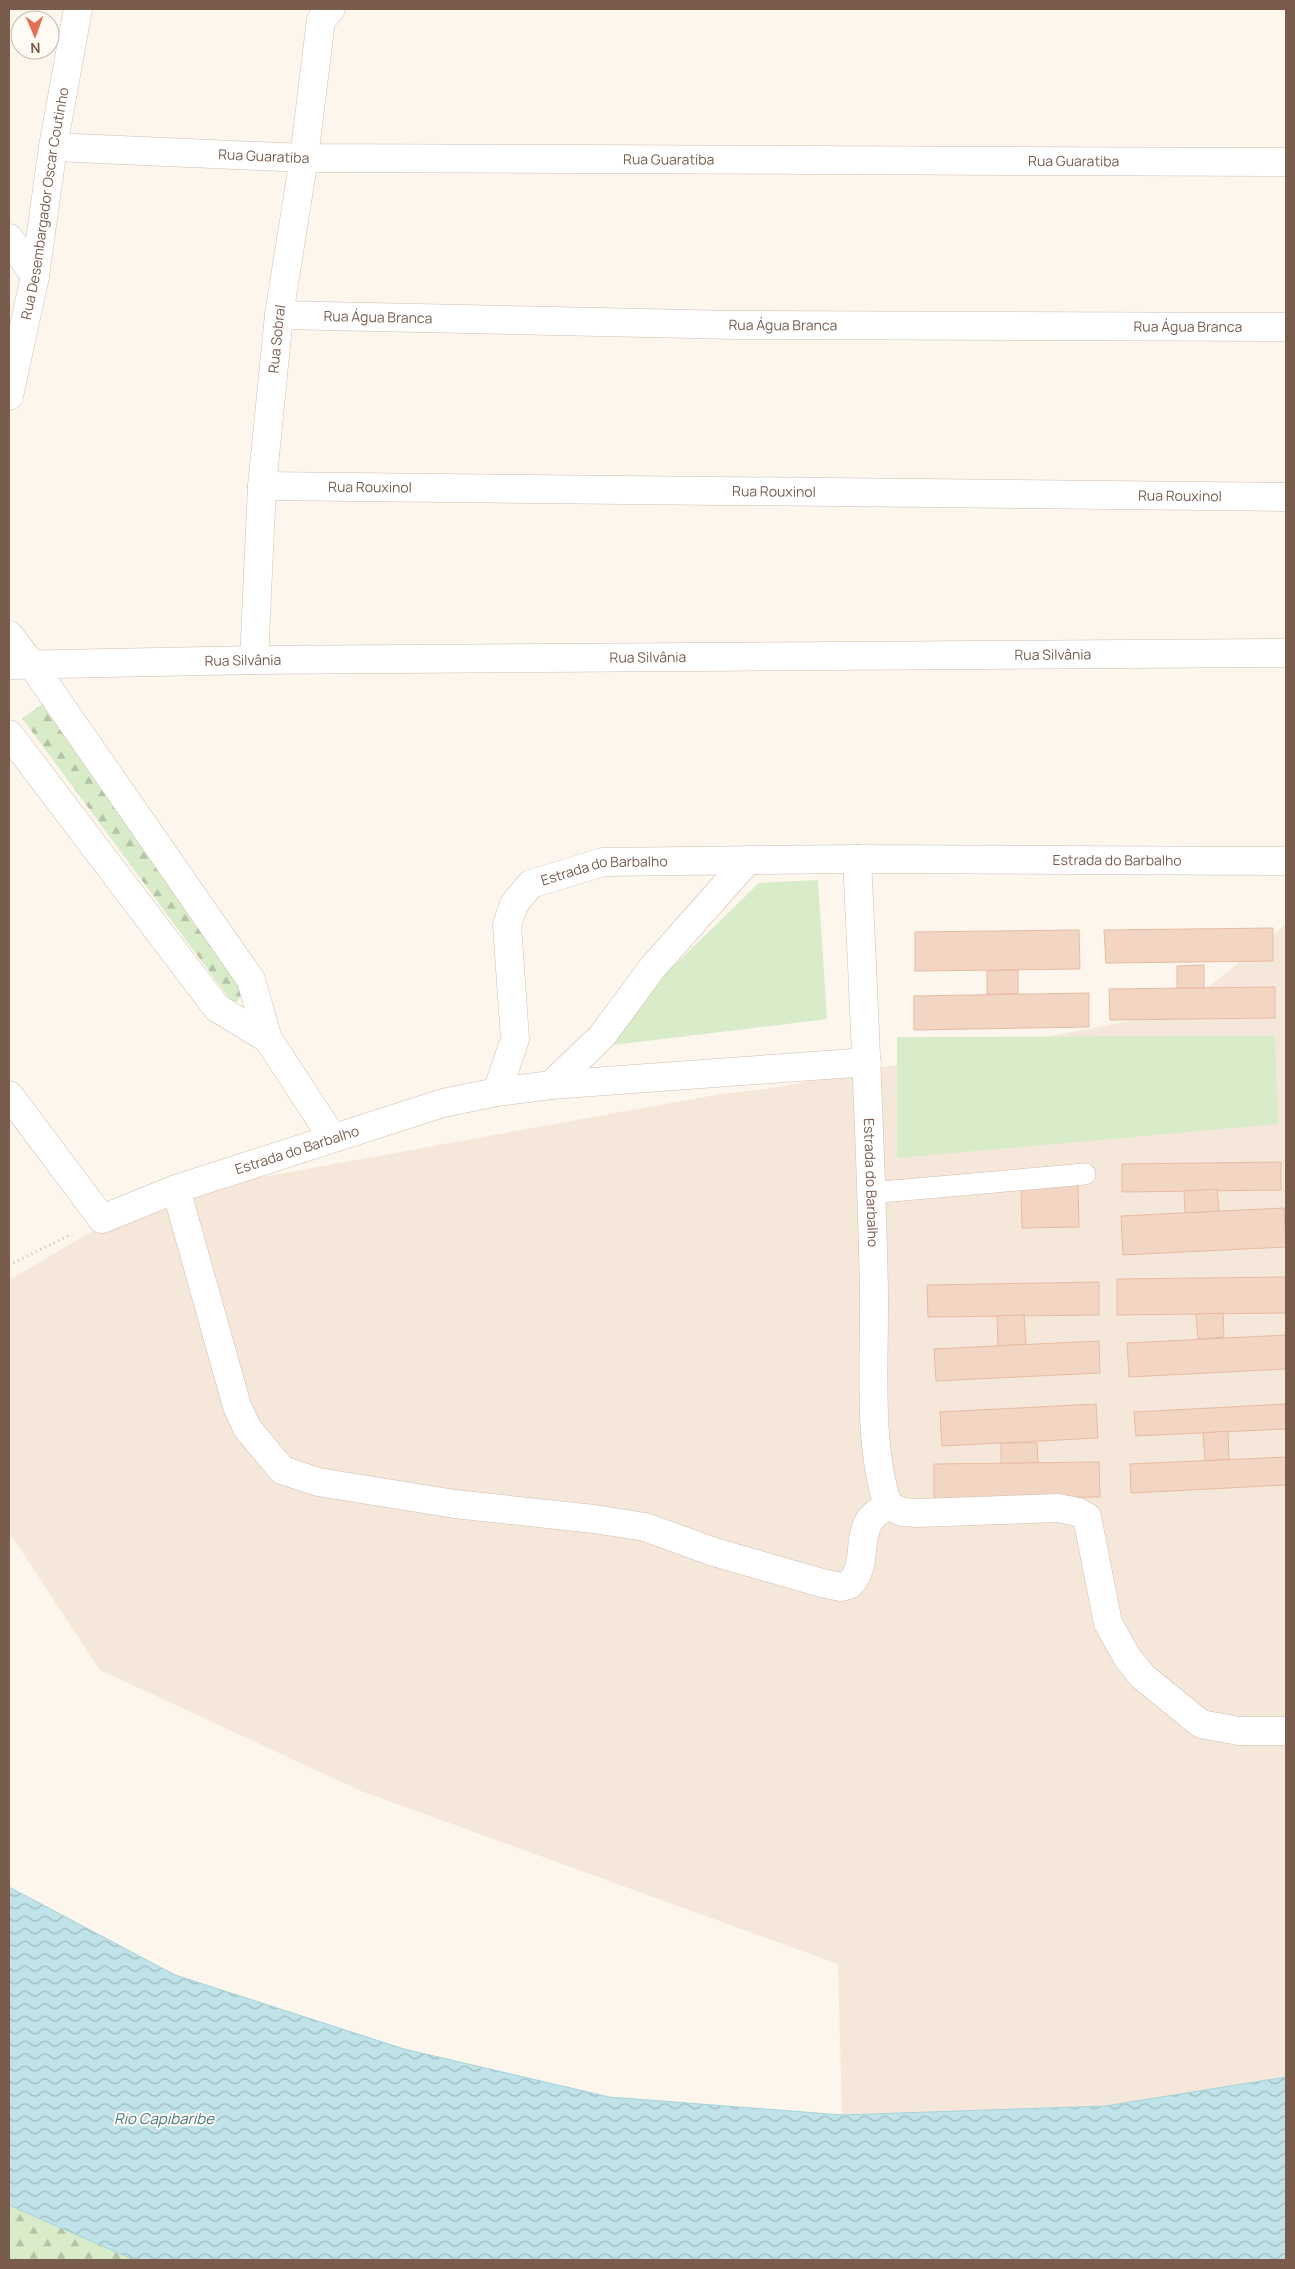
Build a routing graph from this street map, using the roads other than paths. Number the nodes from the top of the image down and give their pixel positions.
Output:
1 (78, 9) edge
2 (326, 14) edge
3 (53, 147) junction
4 (304, 158) junction
5 (1286, 162) edge
6 (9, 238) edge
7 (35, 276) junction
8 (279, 315) junction
9 (1286, 327) edge
10 (9, 396) edge
11 (262, 486) junction
12 (1286, 497) edge
13 (9, 635) edge
14 (1286, 654) edge
15 (254, 660) junction
16 (21, 665) edge
17 (9, 734) edge
18 (857, 859) junction
19 (748, 860) junction
20 (1286, 861) edge
21 (268, 1038) junction
22 (867, 1062) junction
23 (551, 1085) junction
24 (498, 1092) junction
25 (9, 1095) edge
26 (332, 1137) junction
27 (1085, 1174) dead end
28 (176, 1190) junction
29 (870, 1193) junction
30 (888, 1505) junction
31 (1286, 1731) edge

1 - 3 street, Rua Desembargador Oscar Coutinho
2 - 4 street, Rua Sobral
3 - 4 street, Rua Guaratiba
3 - 7 street, Rua Desembargador Oscar Coutinho
4 - 5 street, Rua Guaratiba
4 - 8 street, Rua Sobral
6 - 7 street
7 - 10 street, Rua Desembargador Oscar Coutinho
8 - 9 street, Rua Água Branca
8 - 11 street, Rua Sobral
11 - 12 street, Rua Rouxinol
11 - 15 street, Rua Sobral
13 - 16 street
14 - 15 street, Rua Silvânia
15 - 16 street, Rua Silvânia
16 - 21 street
17 - 21 street
18 - 19 street, Estrada do Barbalho
18 - 20 street, Estrada do Barbalho
18 - 22 street, Estrada do Barbalho
19 - 23 street
19 - 24 street, Estrada do Barbalho
21 - 26 street
22 - 23 street, Estrada do Barbalho
22 - 29 street, Estrada do Barbalho
23 - 24 street, Estrada do Barbalho
24 - 26 street, Estrada do Barbalho
25 - 28 street, Estrada do Barbalho
26 - 28 street, Estrada do Barbalho
27 - 29 lane
28 - 30 street
29 - 30 street, Estrada do Barbalho
30 - 31 street

